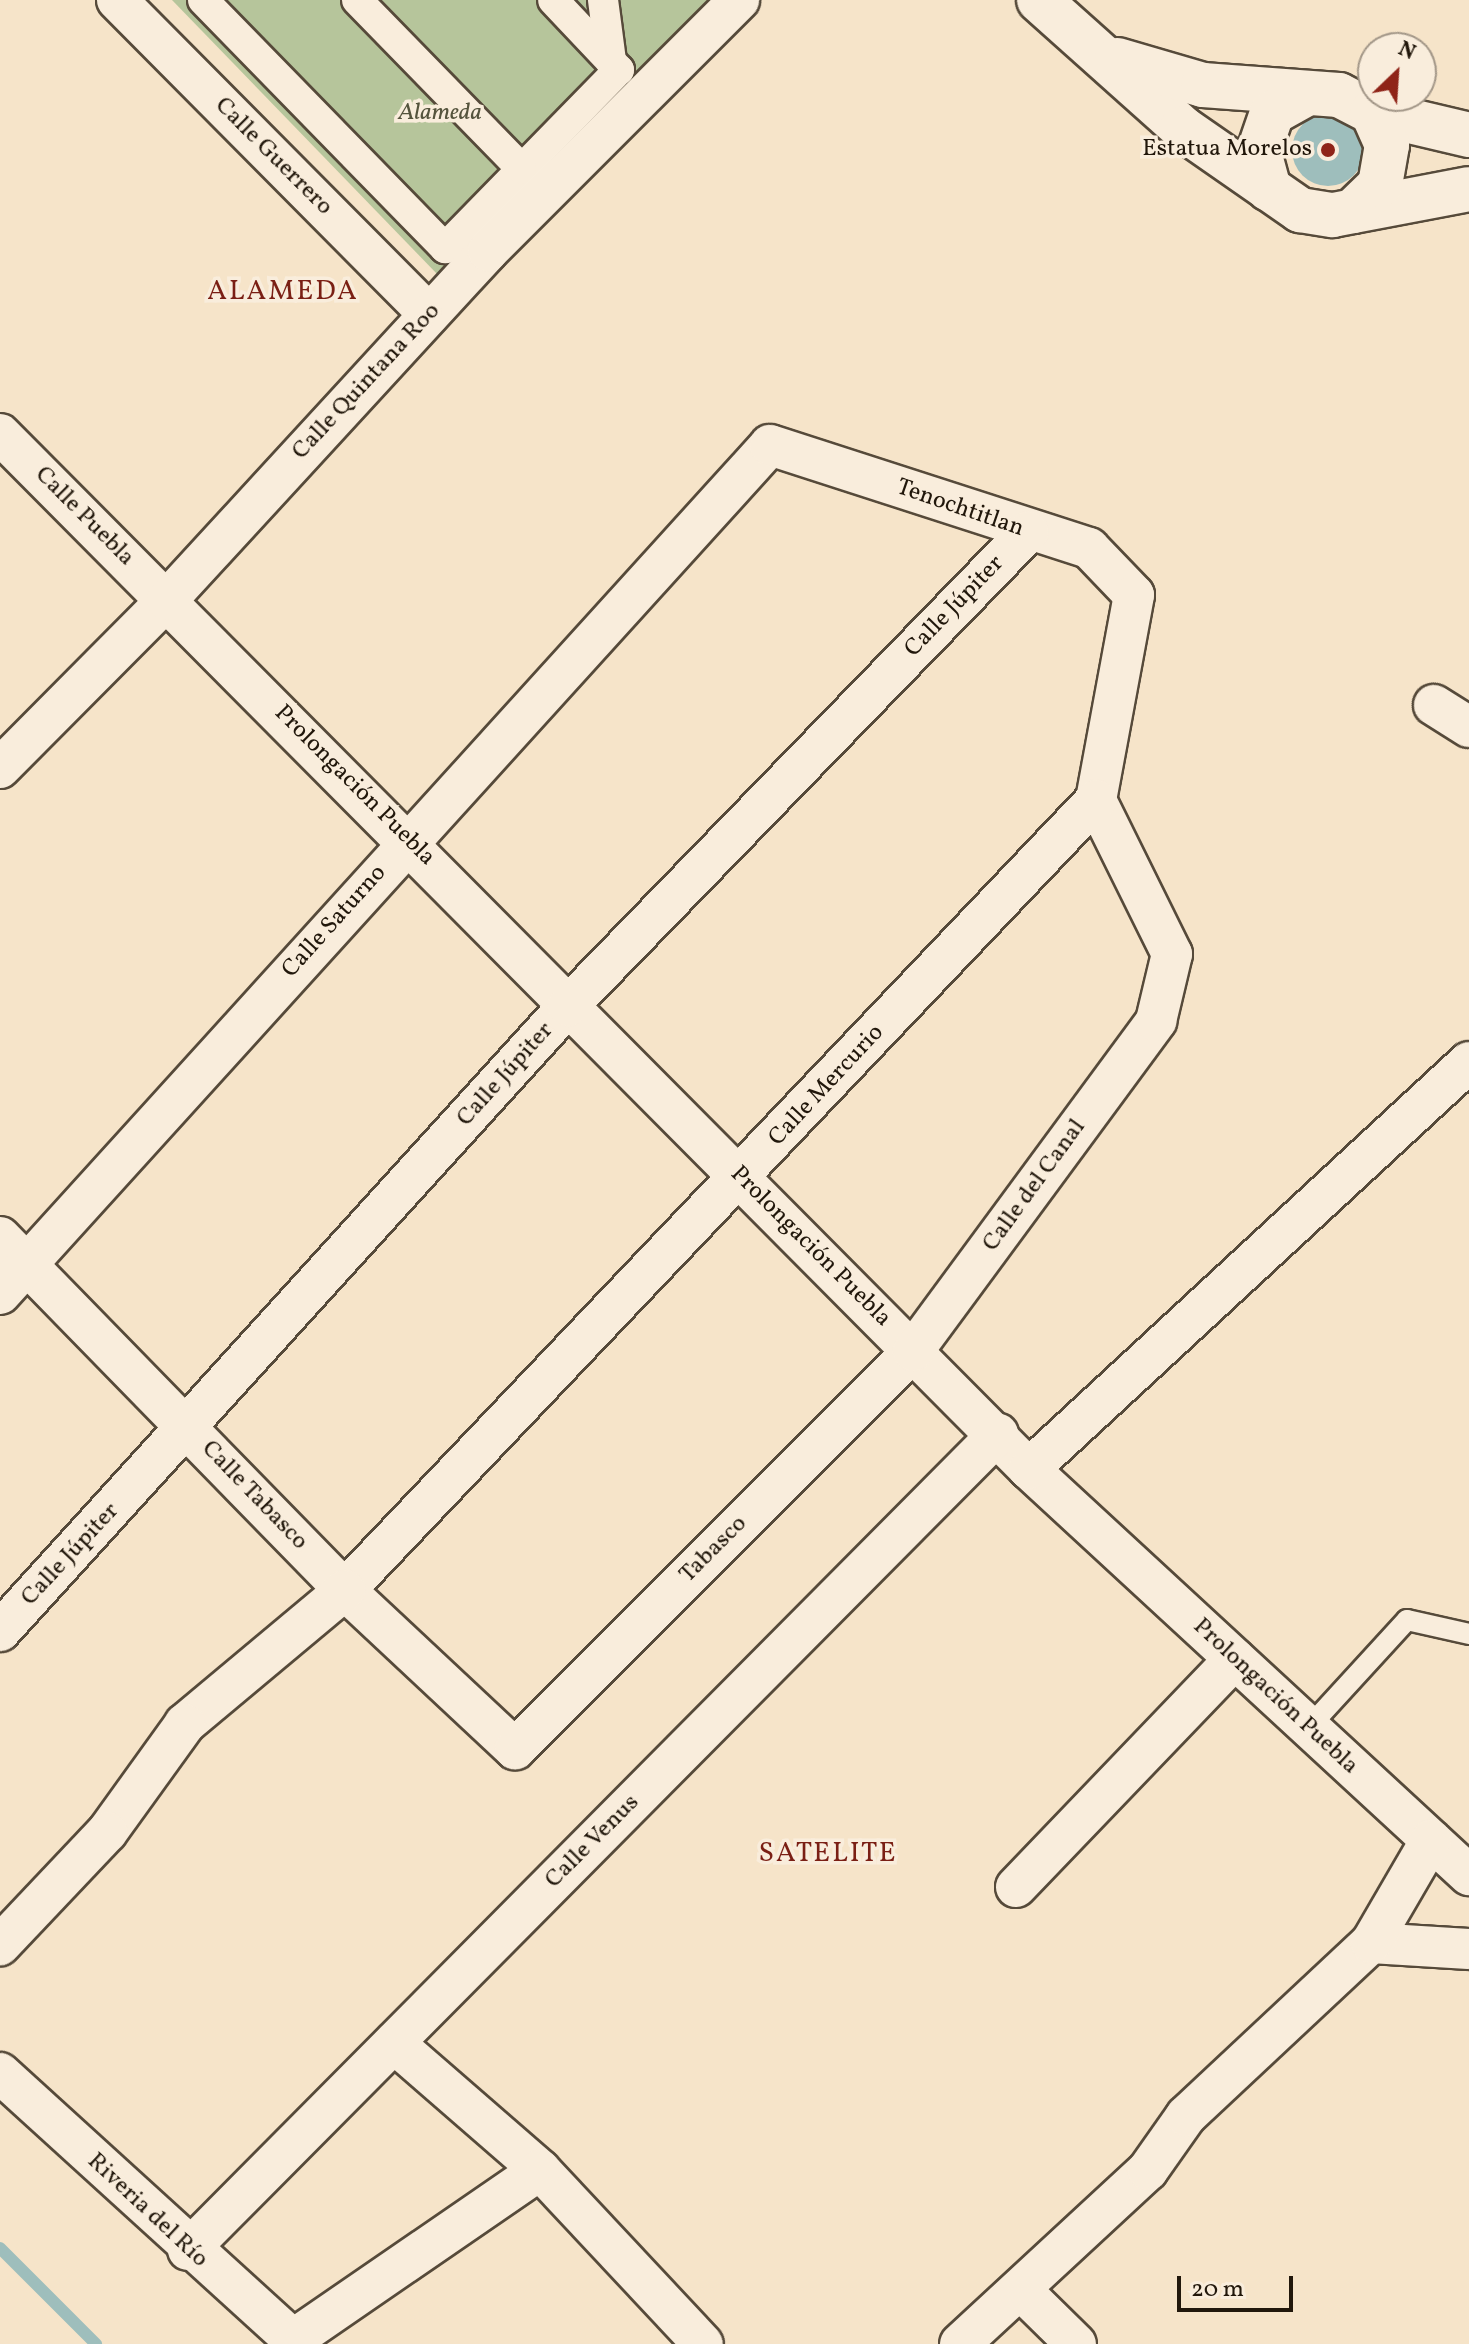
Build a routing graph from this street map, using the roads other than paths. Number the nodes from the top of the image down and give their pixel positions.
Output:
1 (117, 0) edge
2 (203, 0) edge
3 (357, 0) edge
4 (553, 0) edge
5 (603, 0) edge
6 (739, 0) edge
7 (1039, 0) edge
8 (1111, 58) junction
9 (611, 61) junction
10 (1306, 94) junction
11 (1357, 104) edge
12 (1372, 112) joint
13 (1469, 135) edge
14 (521, 168) junction
15 (1269, 189) junction
16 (1469, 189) edge
17 (1353, 211) junction
18 (429, 314) junction
19 (0, 434) edge
20 (770, 445) joint
21 (1028, 532) junction
22 (167, 600) junction
23 (1434, 705) dead end
24 (1469, 727) edge
25 (0, 768) edge
26 (1096, 800) junction
27 (408, 840) junction
28 (568, 1006) junction
29 (1469, 1062) edge
30 (740, 1177) junction
31 (0, 1237) edge
32 (28, 1265) junction
33 (0, 1294) edge
34 (913, 1351) junction
35 (188, 1429) junction
36 (998, 1434) junction
37 (1029, 1469) junction
38 (345, 1590) junction
39 (0, 1631) edge
40 (1469, 1634) edge
41 (1235, 1659) junction
42 (1309, 1727) junction
43 (515, 1749) joint
44 (1431, 1840) junction
45 (1469, 1875) edge
46 (1016, 1887) dead end
47 (1371, 1943) junction
48 (0, 1945) edge
49 (1469, 1949) edge
50 (394, 2043) junction
51 (0, 2073) edge
52 (540, 2170) junction
53 (188, 2250) junction
54 (1021, 2290) junction
55 (296, 2342) edge
56 (703, 2344) edge
57 (960, 2344) edge
58 (1076, 2344) edge

1 - 18 street, Calle Guerrero
2 - 14 street
3 - 14 street
4 - 9 street
5 - 9 street
6 - 18 street, Calle Quintana Roo
7 - 8 street
8 - 10 street
8 - 15 street
9 - 14 street
10 - 11 street
10 - 15 street
12 - 13 street
12 - 17 street
15 - 17 street
16 - 17 street
18 - 22 street, Calle Quintana Roo
19 - 22 street, Calle Puebla
20 - 21 street, Tenochtitlan
20 - 27 street, Calle Saturno
21 - 26 street, Tenochtitlan
21 - 28 street, Calle Júpiter
22 - 25 street, Calle Quintana Roo
22 - 27 street, Prolongación Puebla
23 - 24 street
26 - 30 street, Calle Mercurio
26 - 34 street, Calle del Canal
27 - 28 street, Prolongación Puebla
27 - 32 street, Calle Saturno
28 - 30 street, Prolongación Puebla
28 - 35 street, Calle Júpiter
29 - 37 street
30 - 34 street, Prolongación Puebla
30 - 38 street, Calle Mercurio
31 - 32 street, Calle Tabasco
32 - 33 street, Calle Saturno
32 - 35 street, Calle Tabasco
34 - 36 street, Prolongación Puebla
34 - 43 street, Tabasco
35 - 38 street, Calle Tabasco
35 - 39 street, Calle Júpiter
36 - 37 street, Prolongación Puebla
36 - 50 street, Calle Venus
37 - 41 street, Prolongación Puebla
38 - 43 street, Calle Tabasco
38 - 48 street, Calle Mercurio
40 - 42 lane
41 - 42 street, Prolongación Puebla
41 - 46 street
42 - 44 street, Prolongación Puebla
44 - 45 street, Prolongación Puebla
44 - 47 street
47 - 49 street
47 - 54 street
50 - 52 street
50 - 53 street, Calle Venus
51 - 53 street, Riveria del Río
52 - 55 street
52 - 56 street
53 - 55 street, Riveria del Río
54 - 57 street
54 - 58 street

